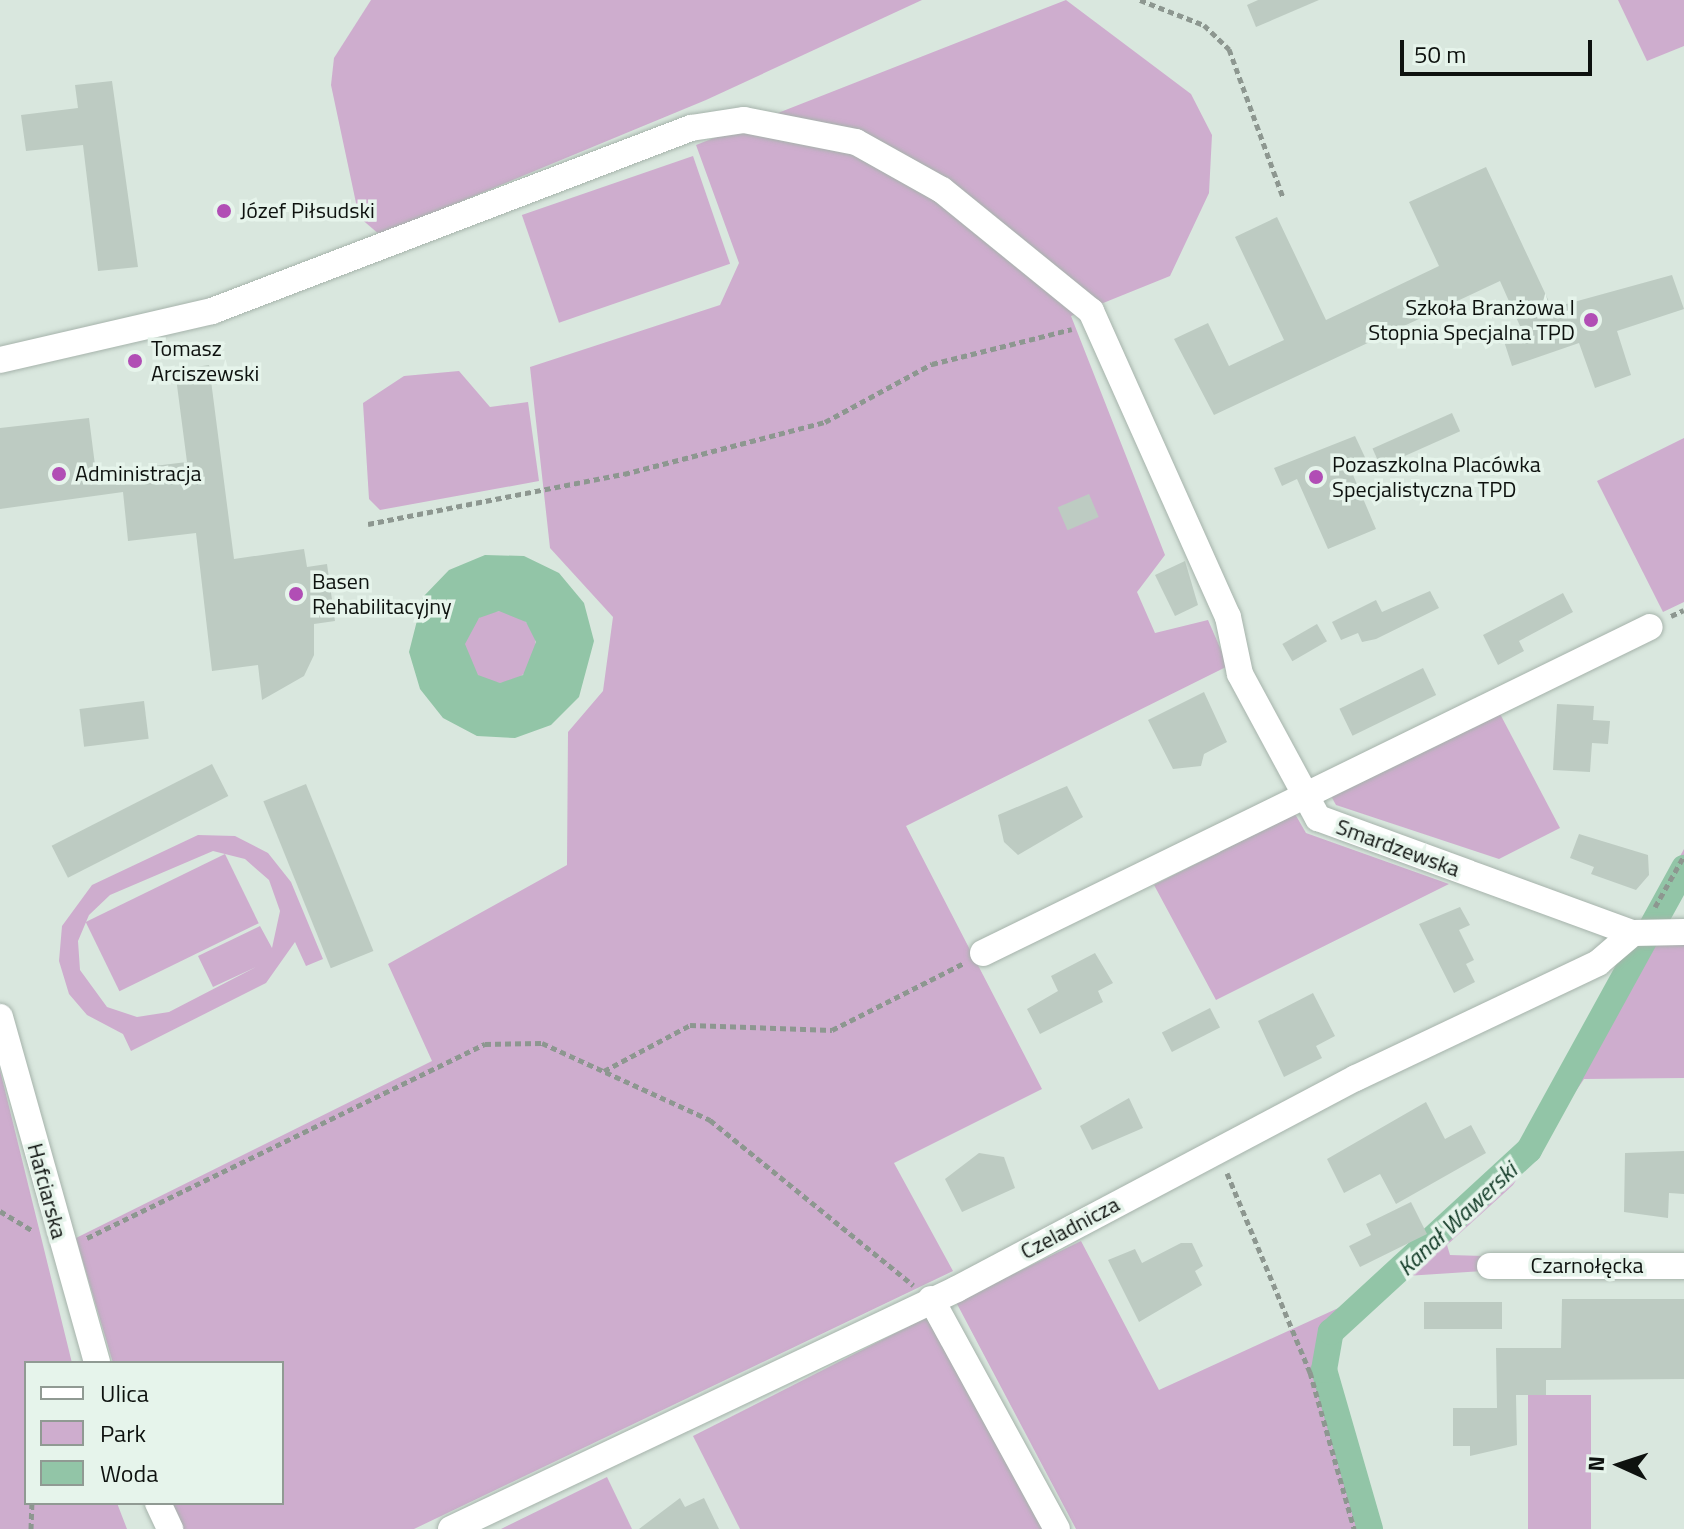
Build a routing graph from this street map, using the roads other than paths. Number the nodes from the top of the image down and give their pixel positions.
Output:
1 (0, 360) edge
2 (1650, 627) dead end
3 (1302, 799) junction
4 (1655, 932) edge
5 (983, 953) road end
6 (0, 1017) edge
7 (1490, 1266) dead end
8 (1684, 1266) edge
9 (931, 1299) junction
10 (96, 1361) edge
11 (159, 1505) edge
12 (170, 1529) edge
13 (451, 1529) edge
14 (1057, 1529) edge

1 - 3 street, Smardzewska
2 - 3 street
3 - 4 street, Smardzewska
3 - 5 street
4 - 9 street, Czeladnicza
6 - 10 street, Hafciarska
7 - 8 street, Czarnołęcka
9 - 13 street, Czeladnicza
9 - 14 street
11 - 12 street

